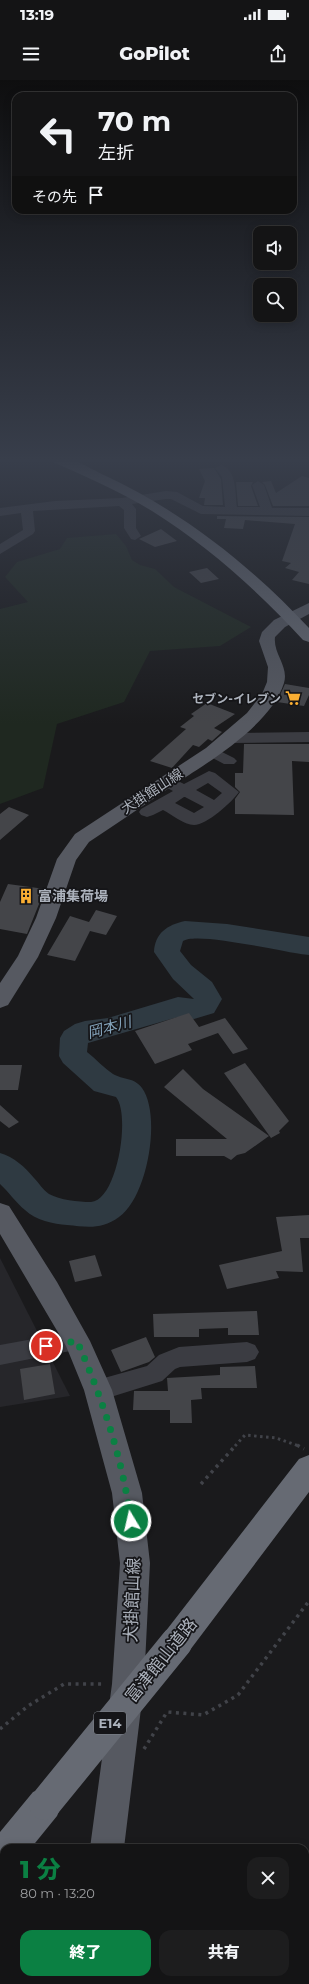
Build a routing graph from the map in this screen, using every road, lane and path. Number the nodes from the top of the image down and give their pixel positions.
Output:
1 (209, 546) edge
2 (303, 613) edge
3 (309, 637) edge
4 (309, 737) edge
5 (231, 738) junction
6 (212, 752) junction
7 (229, 761) dead end
8 (166, 781) junction
9 (184, 791) junction
10 (163, 803) junction
11 (216, 807) junction
12 (147, 812) dead end
13 (0, 997) edge
14 (0, 1213) edge
15 (77, 1341) junction
16 (248, 1352) dead end
17 (0, 1354) edge
18 (98, 1390) junction
19 (309, 1452) edge
20 (301, 1479) edge
21 (201, 1484) dead end
22 (309, 1601) edge
23 (128, 1684) junction
24 (0, 1729) edge
25 (143, 1752) dead end
26 (12, 1844) edge
27 (108, 1844) edge

1 - 2 highway
2 - 3 highway
2 - 5 main road, 犬掛館山線
4 - 5 street
5 - 6 main road, 犬掛館山線
6 - 7 street
6 - 8 main road, 犬掛館山線
8 - 9 street
8 - 13 main road, 犬掛館山線
9 - 10 street
9 - 11 street
9 - 11 street
10 - 11 street
10 - 12 street
14 - 15 main road, 犬掛館山線
15 - 17 street
15 - 18 main road, 犬掛館山線
16 - 18 street
18 - 23 main road, 犬掛館山線
19 - 21 path
20 - 26 highway, 富津館山道路 / E14, bridge
22 - 25 path
23 - 24 path
23 - 27 main road, 犬掛館山線

